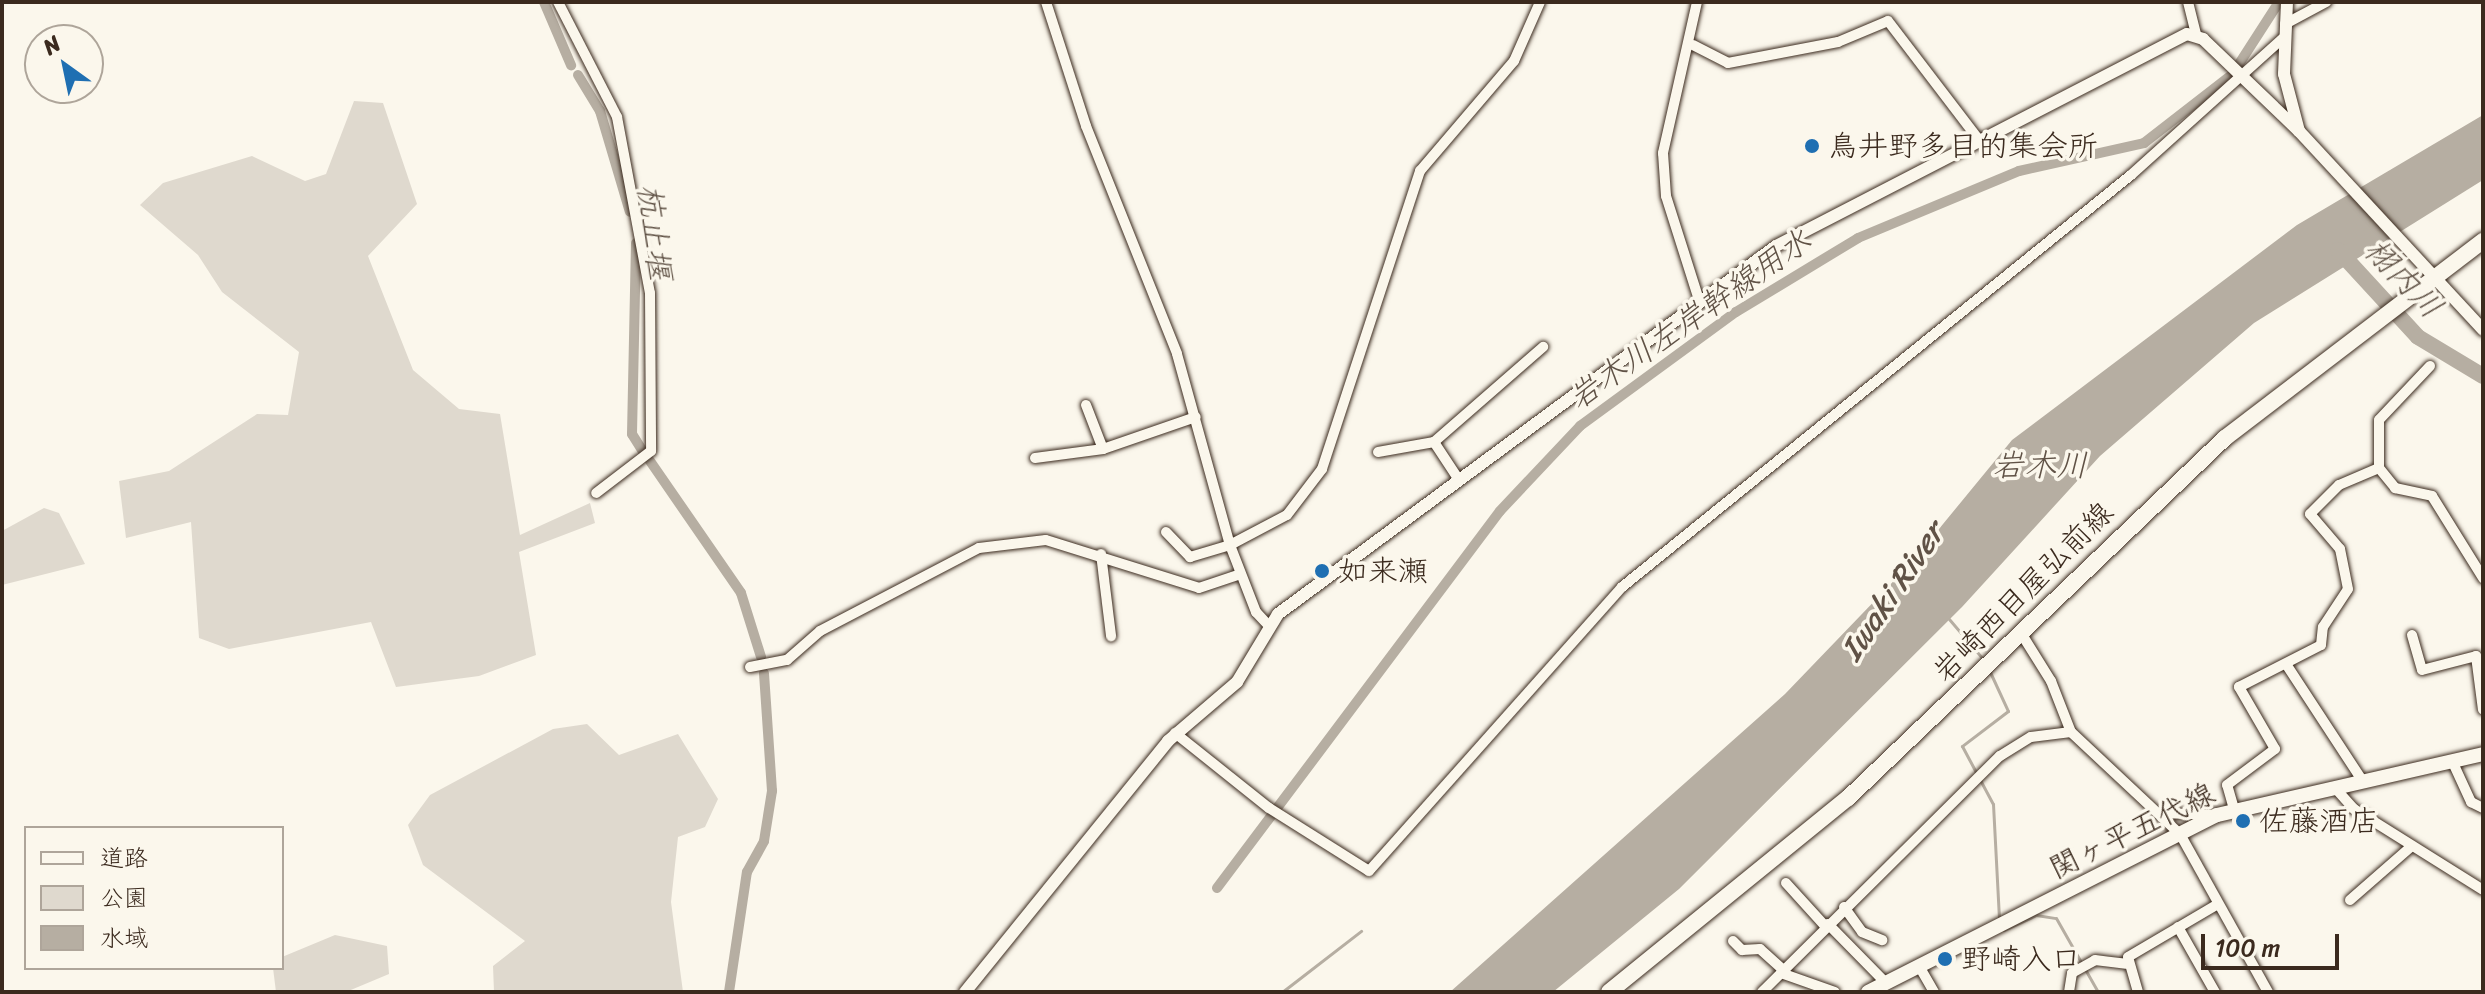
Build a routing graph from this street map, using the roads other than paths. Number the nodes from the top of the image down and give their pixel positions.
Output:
1 (558, 2) edge
2 (1046, 2) edge
3 (1540, 2) edge
4 (1697, 2) edge
5 (2188, 2) edge
6 (2326, 2) edge
7 (2287, 3) edge
8 (2285, 30) junction
9 (2196, 34) junction
10 (1693, 45) junction
11 (2242, 78) junction
12 (2299, 131) junction
13 (1979, 140) junction
14 (2483, 241) edge
15 (2438, 276) junction
16 (1698, 297) junction
17 (2483, 330) edge
18 (1543, 347) dead end
19 (2430, 366) dead end
20 (1086, 405) dead end
21 (1196, 417) junction
22 (1434, 442) junction
23 (1103, 449) junction
24 (1378, 452) dead end
25 (1035, 458) dead end
26 (2379, 468) junction
27 (1457, 477) junction
28 (596, 493) dead end
29 (1166, 532) dead end
30 (1230, 545) junction
31 (1101, 554) junction
32 (1241, 574) junction
33 (2483, 578) edge
34 (1269, 626) junction
35 (2021, 633) junction
36 (2412, 635) dead end
37 (1111, 636) dead end
38 (2286, 664) junction
39 (750, 667) dead end
40 (2483, 710) edge
41 (2071, 732) junction
42 (1175, 733) junction
43 (2483, 754) edge
44 (2454, 765) junction
45 (2364, 783) junction
46 (2336, 789) junction
47 (2483, 808) edge
48 (2234, 809) junction
49 (2160, 813) junction
50 (2217, 815) junction
51 (2180, 834) junction
52 (2412, 846) junction
53 (1786, 883) dead end
54 (2483, 890) edge
55 (2350, 900) dead end
56 (2218, 904) junction
57 (1844, 907) junction
58 (1826, 925) junction
59 (2178, 927) junction
60 (1882, 940) dead end
61 (1733, 941) dead end
62 (2126, 964) junction
63 (1919, 966) junction
64 (1782, 972) junction
65 (1886, 983) junction
66 (965, 992) edge
67 (1609, 992) edge
68 (1762, 992) edge
69 (1835, 992) edge
70 (1868, 992) edge
71 (1934, 992) edge
72 (2069, 992) edge
73 (2138, 992) edge
74 (2215, 992) edge
75 (2268, 992) edge

1 - 28 street
2 - 21 street
3 - 30 street
4 - 10 street
5 - 9 street
6 - 8 street
7 - 8 street
8 - 11 street
8 - 12 street
9 - 11 street
9 - 13 street
10 - 13 street
10 - 16 street
11 - 12 street
11 - 42 street
12 - 15 street
13 - 16 street
14 - 15 main road, 岩崎西目屋弘前線
15 - 17 street
15 - 35 main road, 岩崎西目屋弘前線
16 - 27 street
18 - 22 street
19 - 26 street
20 - 23 street
21 - 23 street
21 - 30 street
22 - 24 street
22 - 27 street
23 - 25 street
26 - 33 street
26 - 38 street
27 - 34 street
29 - 30 street
30 - 32 street
31 - 32 street
31 - 37 street
31 - 39 street
32 - 34 street
34 - 42 street
35 - 41 street
35 - 67 main road, 岩崎西目屋弘前線
36 - 40 street
38 - 45 street
38 - 48 street
41 - 49 street
41 - 57 street
42 - 66 street
43 - 44 main road, 関ヶ平五代線
44 - 45 main road, 関ヶ平五代線
44 - 47 street
45 - 46 main road, 関ヶ平五代線
46 - 48 main road, 関ヶ平五代線
46 - 52 street
48 - 50 main road, 関ヶ平五代線
49 - 50 street
49 - 51 street
50 - 51 main road, 関ヶ平五代線
51 - 56 street
51 - 63 main road, 関ヶ平五代線
52 - 54 street
52 - 55 street
53 - 58 street
56 - 59 street
56 - 75 street
57 - 58 street
57 - 60 street
58 - 64 street
58 - 65 street
59 - 62 street
59 - 74 street
61 - 64 street
62 - 72 street
62 - 73 street
63 - 65 main road, 関ヶ平五代線
63 - 71 street
64 - 68 street
64 - 69 street
65 - 70 main road, 関ヶ平五代線

